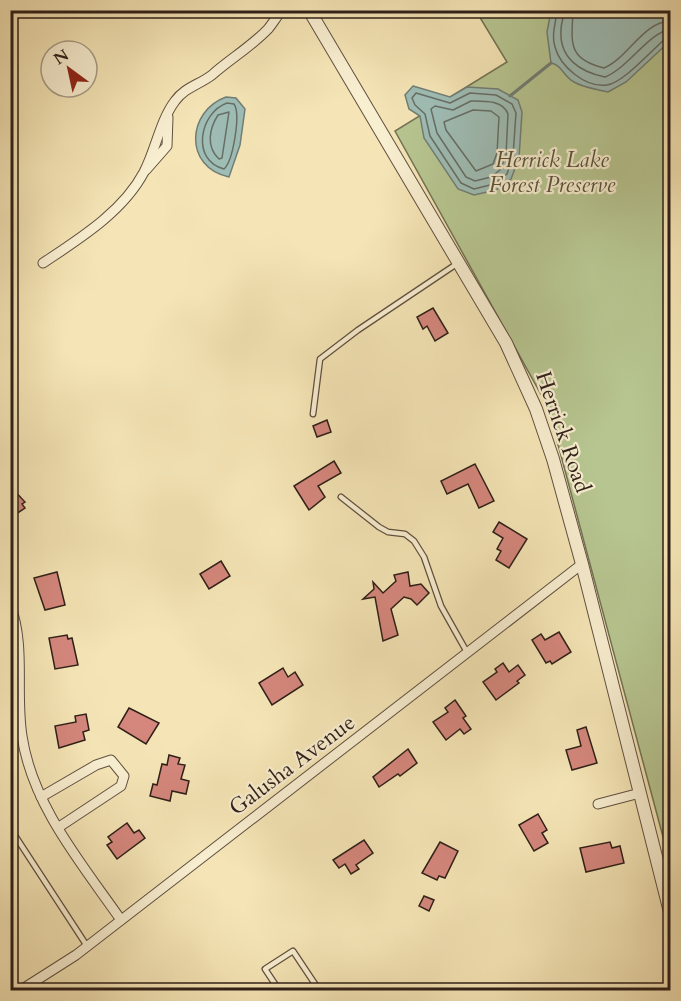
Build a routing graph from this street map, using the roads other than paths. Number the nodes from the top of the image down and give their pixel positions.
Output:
1 (282, 10) edge
2 (309, 10) edge
3 (43, 263) dead end
4 (458, 263) junction
5 (312, 414) dead end
6 (341, 497) dead end
7 (582, 564) junction
8 (10, 604) edge
9 (468, 654) junction
10 (640, 793) junction
11 (42, 797) junction
12 (598, 804) dead end
13 (59, 827) junction
14 (10, 828) edge
15 (670, 912) edge
16 (121, 920) junction
17 (87, 946) junction
18 (21, 990) edge
19 (279, 990) edge
20 (319, 990) edge

1 - 3 street
2 - 4 street, Herrick Road
4 - 5 lane
4 - 7 street, Herrick Road
6 - 9 lane
7 - 9 street, Galusha Avenue
7 - 10 street, Herrick Road
8 - 11 street
9 - 16 street, Galusha Avenue
10 - 12 street
10 - 15 street, Herrick Road
11 - 13 street
11 - 13 street
13 - 16 street
14 - 17 lane
16 - 17 street, Galusha Avenue
17 - 18 street, Galusha Avenue
19 - 20 lane

